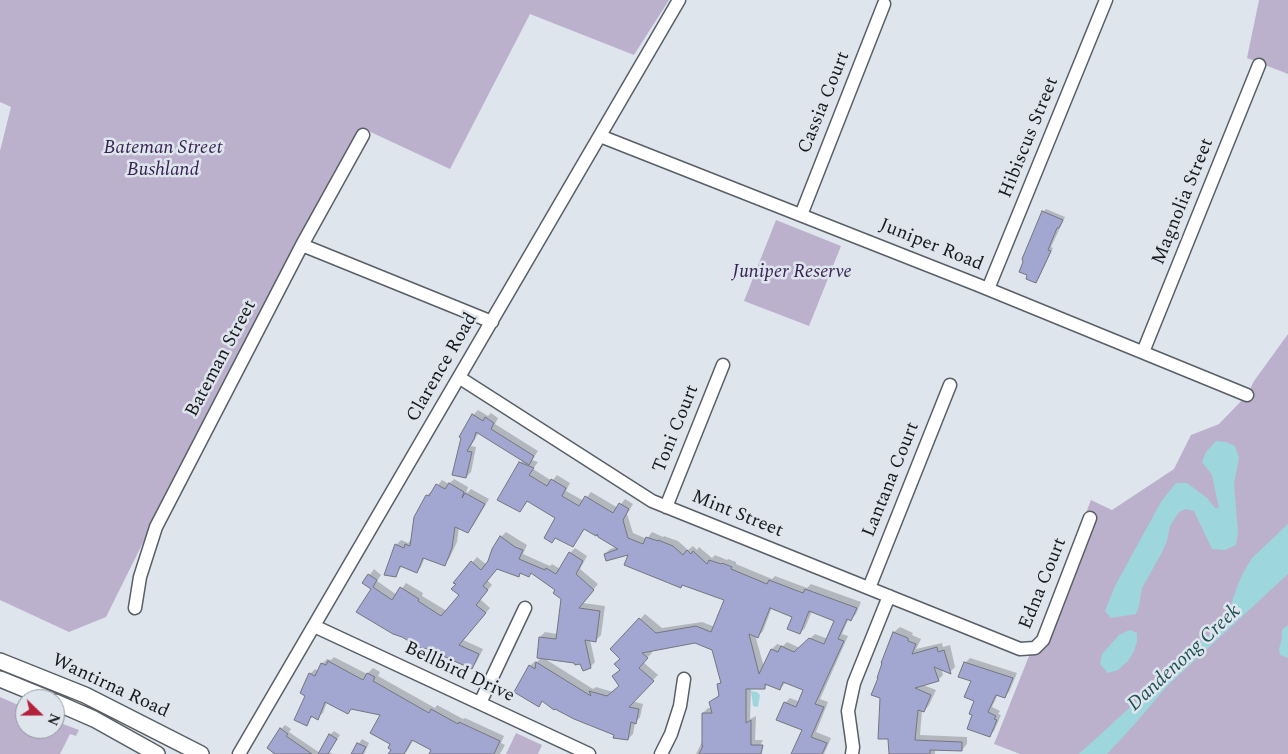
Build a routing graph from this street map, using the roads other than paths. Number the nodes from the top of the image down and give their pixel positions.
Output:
1 (678, 0) edge
2 (1106, 0) edge
3 (884, 4) dead end
4 (1259, 65) dead end
5 (363, 136) dead end
6 (600, 136) junction
7 (801, 215) junction
8 (302, 245) junction
9 (988, 289) junction
10 (492, 322) junction
11 (1143, 352) junction
12 (723, 365) dead end
13 (460, 378) junction
14 (950, 385) dead end
15 (1247, 395) dead end
16 (666, 507) junction
17 (1090, 518) dead end
18 (869, 588) junction
19 (889, 596) junction
20 (135, 608) dead end
21 (525, 608) dead end
22 (314, 626) junction
23 (1020, 649) joint
24 (0, 661) edge
25 (0, 679) edge
26 (684, 679) dead end
27 (24, 689) edge
28 (480, 703) junction
29 (65, 706) edge
30 (157, 754) edge
31 (201, 754) edge
32 (239, 754) edge
33 (589, 754) edge
34 (661, 754) edge
35 (852, 754) edge

1 - 6 street, Clarence Road
2 - 9 street, Hibiscus Street
3 - 7 street, Cassia Court
4 - 11 street, Magnolia Street
5 - 8 street, Bateman Street
6 - 7 street, Juniper Road
6 - 10 street, Clarence Road
7 - 9 street, Juniper Road
8 - 10 street
8 - 20 street, Bateman Street
9 - 11 street, Juniper Road
10 - 13 street, Clarence Road
11 - 15 street, Juniper Road
12 - 16 street, Toni Court
13 - 16 street, Mint Street
13 - 22 street, Clarence Road
14 - 18 street, Lantana Court
16 - 18 street, Mint Street
17 - 23 street, Edna Court
18 - 19 street, Mint Street
19 - 23 street, Mint Street
19 - 35 street
21 - 28 street
22 - 28 street, Bellbird Drive
22 - 32 street, Clarence Road
24 - 31 main road, Wantirna Road
25 - 27 main road, Wantirna Road
26 - 34 street
28 - 33 street, Bellbird Drive
29 - 30 main road, Wantirna Road

